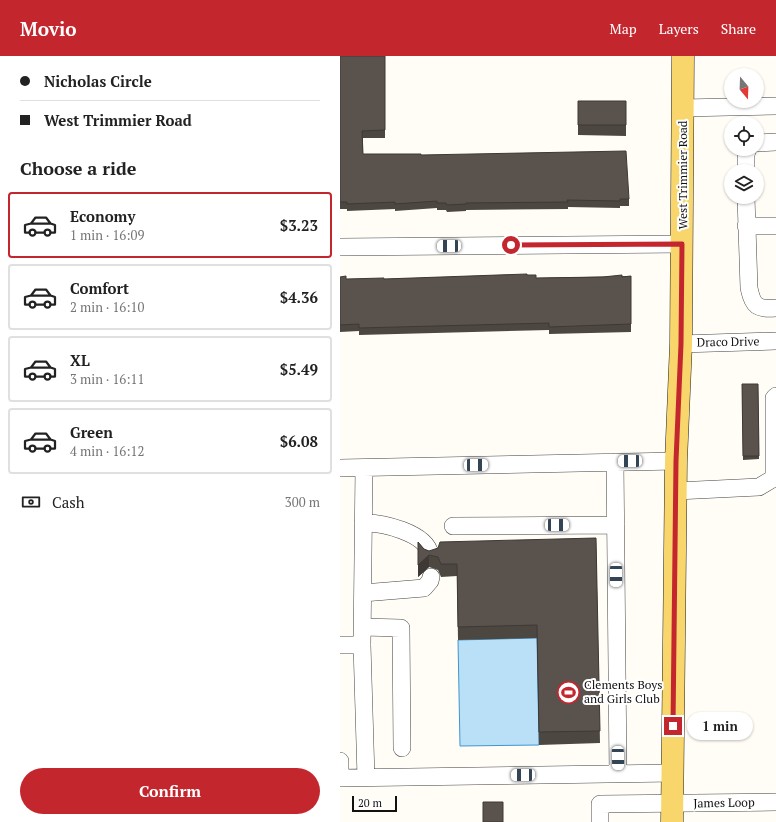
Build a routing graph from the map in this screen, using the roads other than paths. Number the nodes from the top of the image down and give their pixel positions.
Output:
1 (684, 56) edge
2 (776, 106) edge
3 (683, 108) junction
4 (776, 142) edge
5 (764, 143) edge
6 (746, 204) edge
7 (746, 226) junction
8 (776, 226) edge
9 (682, 244) junction
10 (340, 247) edge
11 (776, 308) edge
12 (776, 341) edge
13 (681, 344) junction
14 (776, 396) edge
15 (676, 461) junction
16 (615, 462) junction
17 (340, 468) edge
18 (364, 468) junction
19 (676, 491) junction
20 (363, 523) junction
21 (616, 525) junction
22 (453, 526) dead end
23 (430, 554) edge
24 (431, 577) dead end
25 (363, 593) junction
26 (362, 627) junction
27 (340, 645) edge
28 (362, 645) junction
29 (402, 748) dead end
30 (340, 761) edge
31 (672, 772) junction
32 (618, 773) junction
33 (366, 777) junction
34 (340, 778) edge
35 (776, 802) edge
36 (672, 813) edge
37 (600, 822) edge

1 - 3 main road, West Trimmier Road
2 - 3 street
3 - 9 main road, West Trimmier Road
4 - 5 street
6 - 7 street
7 - 8 street
7 - 11 street
9 - 10 street
9 - 13 main road, West Trimmier Road
12 - 13 street, Draco Drive
13 - 15 main road, West Trimmier Road
14 - 19 street
15 - 16 street
15 - 19 main road, West Trimmier Road
16 - 18 street
16 - 21 street
17 - 18 street
18 - 20 street
19 - 31 main road, West Trimmier Road
20 - 23 street
20 - 25 street
21 - 22 street
21 - 32 street
24 - 25 street
25 - 26 street
26 - 28 street
26 - 29 street
27 - 28 street
28 - 33 street
30 - 34 street
31 - 32 street
31 - 36 main road, West Trimmier Road
32 - 33 street
33 - 34 street
35 - 36 street, James Loop
36 - 37 street, James Loop

